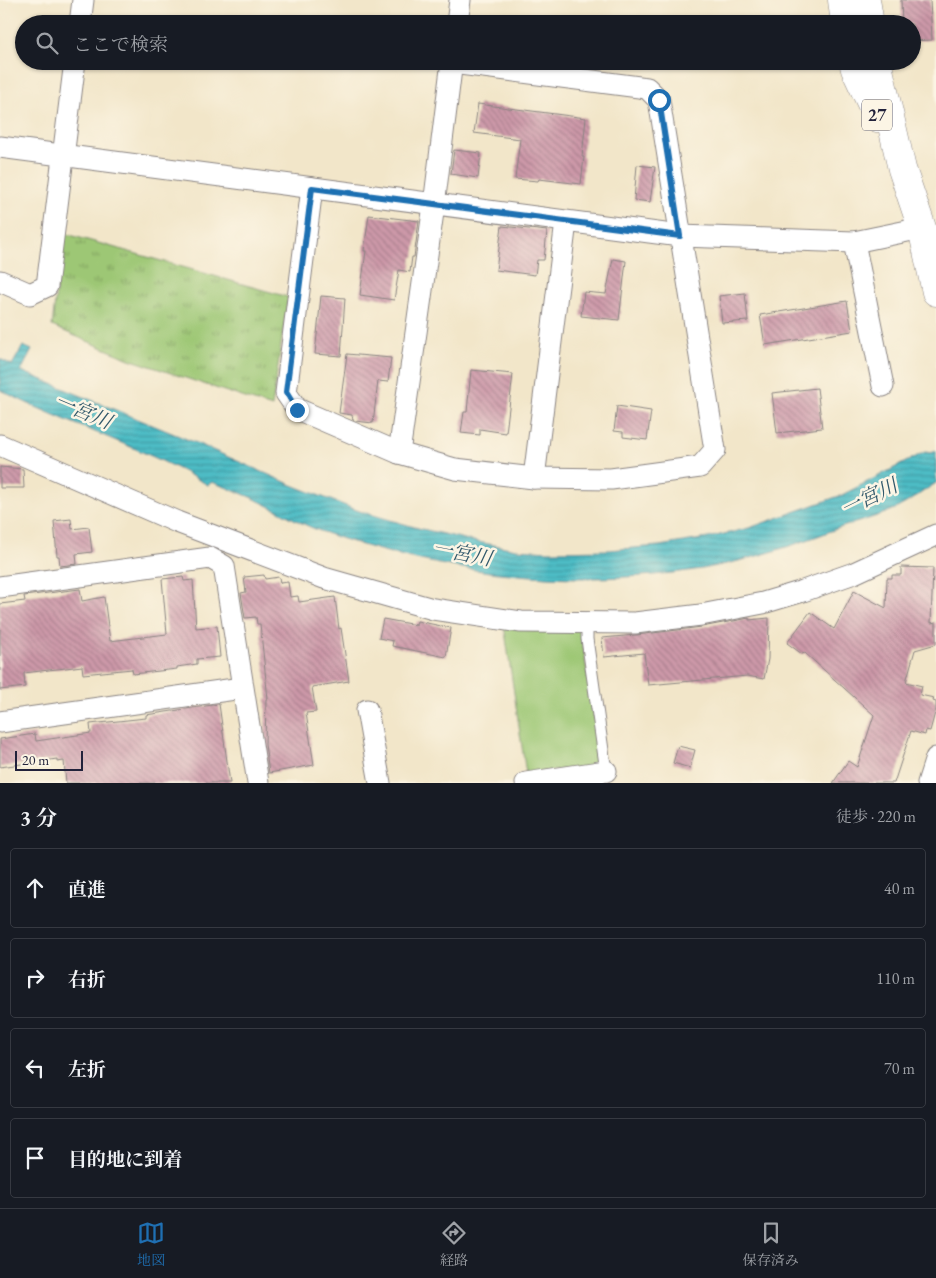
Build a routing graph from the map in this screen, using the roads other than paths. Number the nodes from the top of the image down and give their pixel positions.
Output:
1 (83, 0) edge
2 (460, 0) edge
3 (842, 0) edge
4 (866, 0) edge
5 (81, 15) edge
6 (458, 15) edge
7 (844, 15) edge
8 (868, 15) edge
9 (74, 70) edge
10 (451, 70) edge
11 (512, 70) edge
12 (855, 70) edge
13 (879, 70) edge
14 (0, 146) edge
15 (63, 154) junction
16 (902, 169) junction
17 (312, 188) junction
18 (434, 205) junction
19 (566, 222) junction
20 (927, 230) edge
21 (680, 236) junction
22 (854, 242) junction
23 (0, 281) edge
24 (936, 292) edge
25 (883, 386) dead end
26 (0, 445) edge
27 (399, 453) junction
28 (534, 478) junction
29 (936, 535) edge
30 (0, 587) edge
31 (587, 623) junction
32 (242, 688) junction
33 (368, 710) dead end
34 (0, 722) edge
35 (936, 758) edge
36 (606, 772) joint
37 (258, 783) edge
38 (380, 783) edge
39 (526, 783) edge
40 (928, 783) edge

1 - 5 street
2 - 6 street
3 - 7 main road
4 - 8 main road
9 - 15 street
10 - 18 street
11 - 21 street
12 - 16 main road, 27
13 - 16 main road, 27
14 - 15 street
15 - 17 street
15 - 23 street
16 - 20 main road, 27
17 - 18 street
17 - 27 street
18 - 19 street
18 - 27 street
19 - 21 street
19 - 28 street
20 - 22 street
20 - 24 main road, 27
21 - 22 street
21 - 28 street
22 - 25 street
26 - 31 street
27 - 28 street
29 - 31 street
30 - 32 street
31 - 36 lane
32 - 34 street
32 - 37 street
33 - 38 street
35 - 40 street
36 - 39 street

